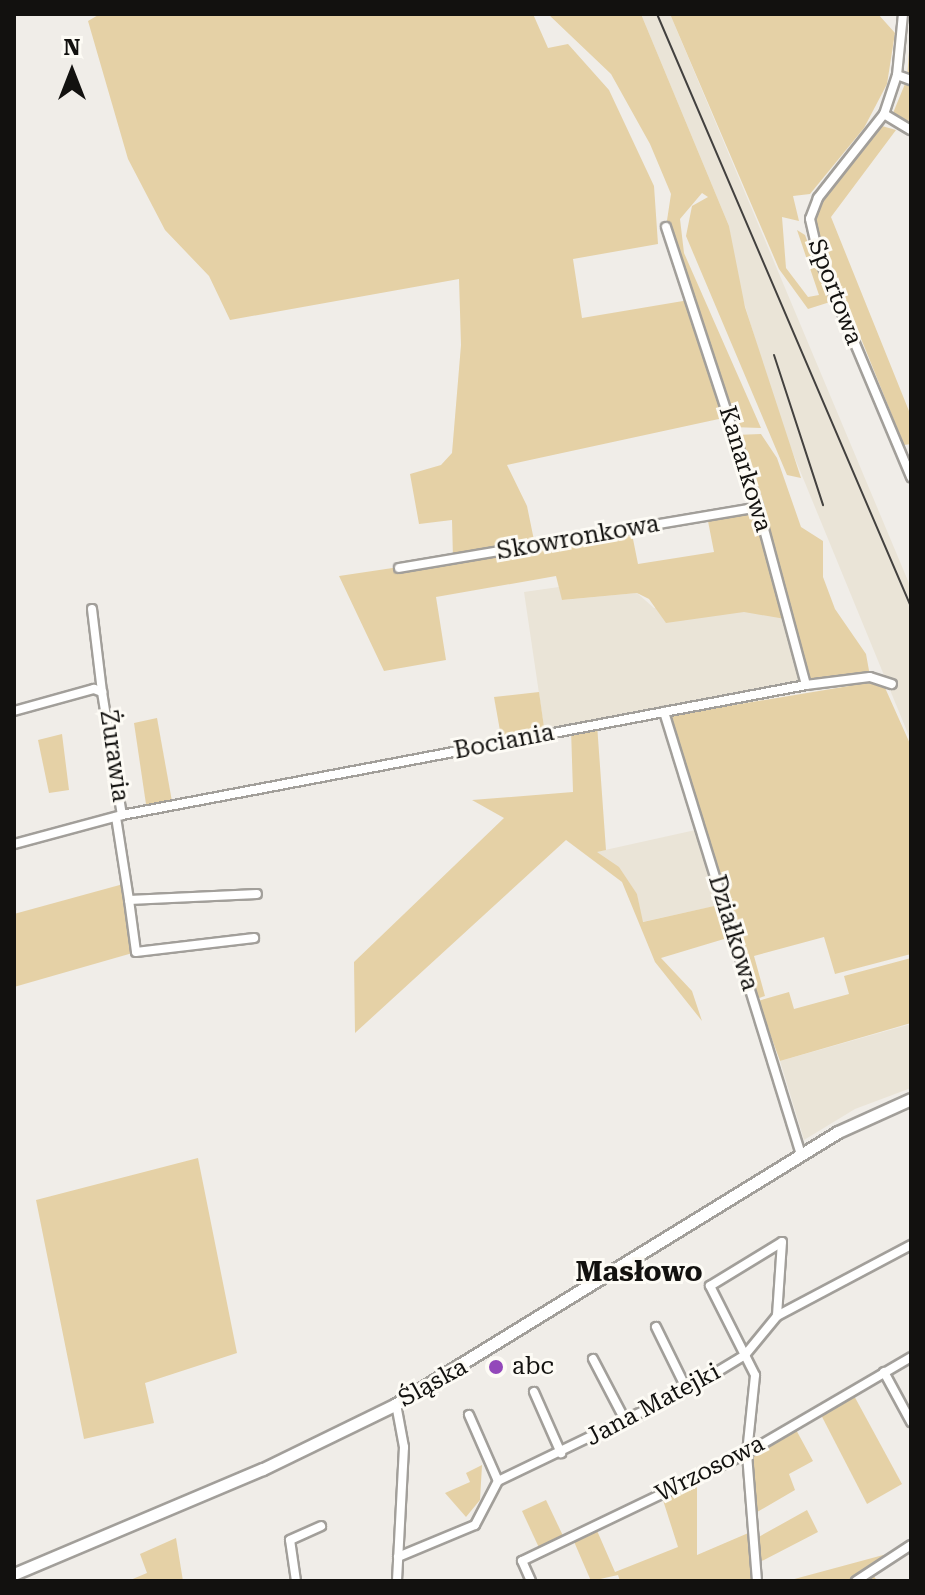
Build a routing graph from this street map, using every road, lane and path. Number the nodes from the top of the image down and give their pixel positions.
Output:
1 (903, 14) edge
2 (897, 75) junction
3 (911, 80) edge
4 (884, 114) junction
5 (911, 130) edge
6 (666, 227) dead end
7 (911, 449) edge
8 (900, 451) junction
9 (911, 477) edge
10 (758, 507) junction
11 (399, 568) dead end
12 (92, 609) dead end
13 (892, 684) dead end
14 (806, 685) junction
15 (102, 692) junction
16 (14, 711) edge
17 (664, 712) junction
18 (119, 816) junction
19 (14, 844) edge
20 (257, 894) dead end
21 (129, 900) junction
22 (254, 938) dead end
23 (911, 1099) edge
24 (801, 1155) junction
25 (911, 1245) edge
26 (777, 1316) junction
27 (656, 1327) dead end
28 (745, 1355) junction
29 (911, 1357) edge
30 (593, 1359) dead end
31 (884, 1372) junction
32 (687, 1390) junction
33 (534, 1392) dead end
34 (396, 1404) junction
35 (469, 1415) dead end
36 (626, 1422) junction
37 (911, 1422) edge
38 (561, 1453) junction
39 (747, 1453) junction
40 (498, 1481) junction
41 (321, 1526) dead end
42 (911, 1545) edge
43 (398, 1557) junction
44 (14, 1574) edge
45 (296, 1581) edge
46 (397, 1581) edge
47 (531, 1581) edge
48 (757, 1581) edge
49 (856, 1581) edge

1 - 2 street, Sportowa
2 - 3 street
2 - 4 street, Sportowa
4 - 5 street
4 - 8 street, Sportowa
6 - 10 street, Kanarkowa
7 - 8 street
8 - 9 street, Sportowa
10 - 11 street, Skowronkowa
10 - 14 street, Kanarkowa
12 - 15 street
13 - 14 street, Bociania
14 - 17 street, Bociania
15 - 16 street, Żurawia
15 - 18 street, Żurawia
17 - 18 street, Bociania
17 - 24 street, Działkowa
18 - 19 street, Bociania
18 - 21 street
20 - 21 street
21 - 22 street
23 - 24 street, Śląska
24 - 34 street, Śląska
25 - 26 street, Jana Matejki
26 - 28 street, Jana Matejki
26 - 28 street
27 - 32 street
28 - 32 street, Jana Matejki
28 - 39 street
29 - 31 street, Wrzosowa
30 - 36 street
31 - 37 street
31 - 39 street, Wrzosowa
32 - 36 street, Jana Matejki
33 - 38 street
34 - 43 street
34 - 44 street, Śląska
35 - 40 street
36 - 38 street, Jana Matejki
38 - 40 street, Jana Matejki
39 - 47 street, Wrzosowa
39 - 48 street
40 - 43 street
41 - 45 street
42 - 49 street
43 - 46 street

